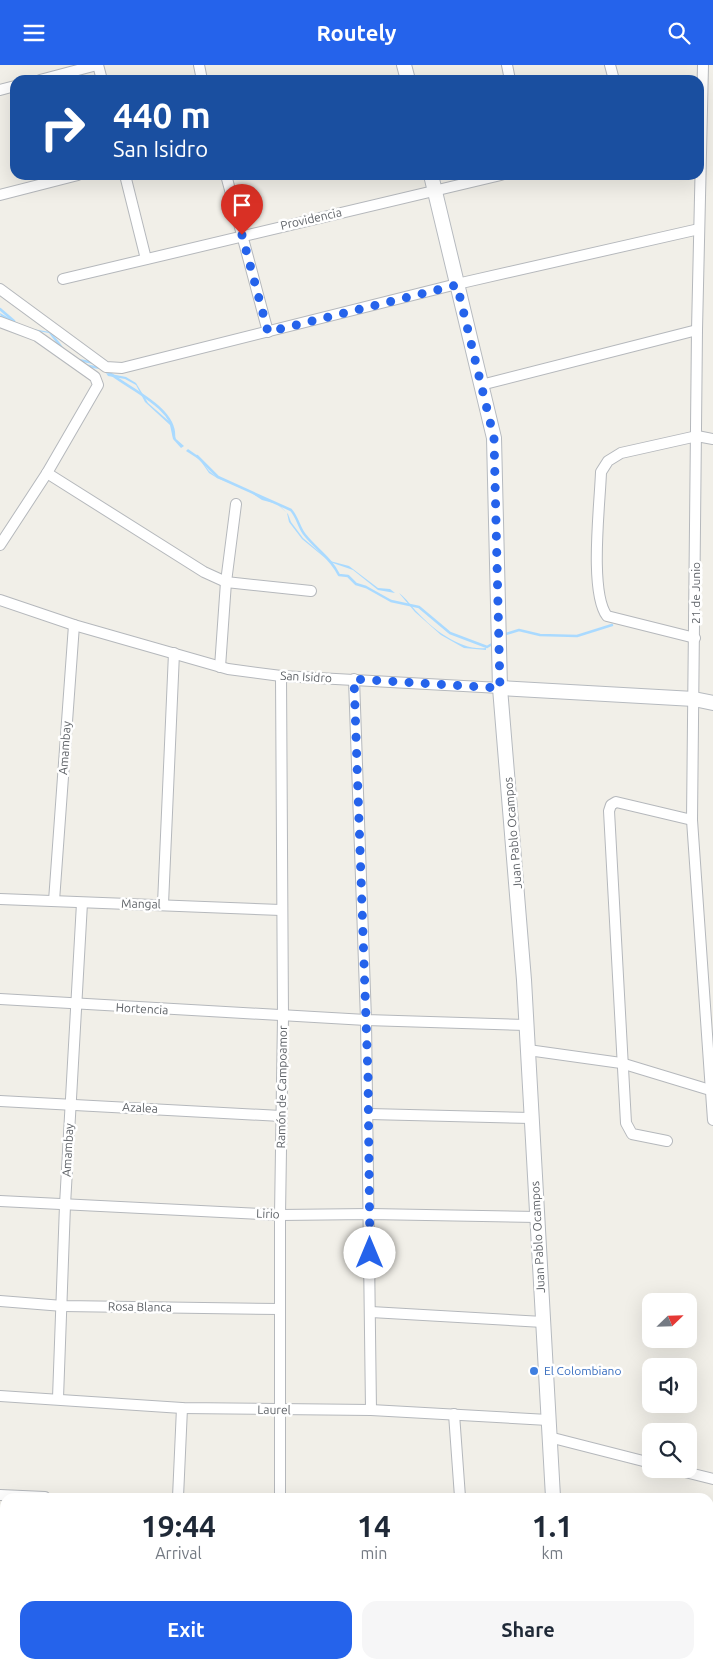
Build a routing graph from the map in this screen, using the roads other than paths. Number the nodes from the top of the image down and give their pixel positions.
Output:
1 (98, 65) edge
2 (59, 75) edge
3 (58, 180) edge
4 (126, 180) edge
5 (227, 180) edge
6 (432, 180) edge
7 (480, 180) edge
8 (700, 180) edge
9 (435, 191) junction
10 (0, 195) edge
11 (699, 229) junction
12 (242, 235) junction
13 (146, 259) junction
14 (63, 279) dead end
15 (457, 285) junction
16 (0, 289) edge
17 (0, 322) edge
18 (697, 330) junction
19 (268, 332) junction
20 (481, 385) junction
21 (697, 436) junction
22 (713, 439) edge
23 (47, 473) junction
24 (236, 504) dead end
25 (0, 545) edge
26 (226, 582) junction
27 (311, 591) dead end
28 (0, 600) edge
29 (74, 625) junction
30 (695, 638) junction
31 (174, 653) junction
32 (220, 667) junction
33 (281, 676) junction
34 (354, 679) junction
35 (500, 688) junction
36 (694, 699) junction
37 (713, 703) edge
38 (692, 820) junction
39 (0, 899) edge
40 (54, 901) junction
41 (82, 903) junction
42 (163, 905) junction
43 (281, 910) junction
44 (0, 999) edge
45 (76, 1005) junction
46 (283, 1017) junction
47 (366, 1020) junction
48 (526, 1025) junction
49 (528, 1050) junction
50 (621, 1063) junction
51 (710, 1090) junction
52 (0, 1101) edge
53 (70, 1105) junction
54 (369, 1114) junction
55 (281, 1116) junction
56 (530, 1118) junction
57 (713, 1119) edge
58 (667, 1141) dead end
59 (0, 1201) edge
60 (65, 1205) junction
61 (370, 1214) junction
62 (280, 1215) junction
63 (537, 1217) junction
64 (0, 1301) edge
65 (62, 1306) junction
66 (280, 1309) junction
67 (371, 1312) junction
68 (543, 1322) junction
69 (0, 1396) edge
70 (58, 1398) junction
71 (182, 1408) junction
72 (281, 1410) junction
73 (371, 1410) junction
74 (454, 1414) junction
75 (548, 1420) junction
76 (549, 1437) junction
77 (642, 1461) edge
78 (697, 1475) edge
79 (713, 1479) edge
80 (178, 1493) edge
81 (280, 1493) edge
82 (460, 1493) edge
83 (553, 1493) edge

1 - 2 street
3 - 10 street
4 - 13 street
5 - 12 street
6 - 9 street, Juan Pablo Ocampos
7 - 9 street, Providencia
8 - 11 street, 21 de Junio
9 - 12 street, Providencia
9 - 15 street, Juan Pablo Ocampos
11 - 15 street
11 - 18 street, 21 de Junio
12 - 13 street, Providencia
12 - 19 street
13 - 14 street, Providencia
15 - 19 street
15 - 20 street, Juan Pablo Ocampos
16 - 19 street
17 - 23 street
18 - 20 street
18 - 21 street, 21 de Junio
20 - 35 street, Juan Pablo Ocampos
21 - 22 street
21 - 30 street, 21 de Junio
21 - 30 street
23 - 25 street
23 - 26 street
24 - 26 street
26 - 27 street
26 - 32 street
28 - 29 street, San Isidro
29 - 31 street, San Isidro
29 - 40 street, Amambay
30 - 36 street, 21 de Junio
31 - 32 street, San Isidro
31 - 42 street
32 - 33 street, San Isidro
33 - 34 street, San Isidro
33 - 43 street, Ramón de Campoamor
34 - 35 street, San Isidro
34 - 47 street
35 - 36 street, San Isidro
35 - 48 street, Juan Pablo Ocampos
36 - 37 street, San Isidro
36 - 38 street, 21 de Junio
38 - 50 street
38 - 51 street, 21 de Junio
39 - 40 street, Mangal
40 - 41 street, Mangal
41 - 42 street, Mangal
41 - 45 street, Amambay
42 - 43 street, Mangal
43 - 46 street, Ramón de Campoamor
44 - 45 street, Hortencia
45 - 46 street, Hortencia
45 - 53 street, Amambay
46 - 47 street, Hortencia
46 - 55 street, Ramón de Campoamor
47 - 48 street, Hortencia
47 - 54 street
48 - 49 street, Juan Pablo Ocampos
49 - 50 street
49 - 56 street, Juan Pablo Ocampos
50 - 51 street
50 - 58 street
51 - 57 street, 21 de Junio
52 - 53 street, Azalea
53 - 55 street, Azalea
53 - 60 street, Amambay
54 - 56 street
54 - 61 street
55 - 62 street, Ramón de Campoamor
56 - 63 street, Juan Pablo Ocampos
59 - 60 street, Lirio
60 - 62 street, Lirio
60 - 65 street, Amambay
61 - 62 street, Lirio
61 - 63 street, Lirio
61 - 67 street
62 - 66 street, Ramón de Campoamor
63 - 68 street, Juan Pablo Ocampos
64 - 65 street, Rosa Blanca
65 - 66 street, Rosa Blanca
65 - 70 street, Amambay
66 - 72 street, Ramón de Campoamor
67 - 68 street
67 - 73 street
68 - 75 street, Juan Pablo Ocampos
69 - 70 street, Laurel
70 - 71 street, Laurel
71 - 72 street, Laurel
71 - 80 street
72 - 73 street, Laurel
72 - 81 street, Ramón de Campoamor
73 - 74 street, Laurel
74 - 75 street, Laurel
74 - 82 street
75 - 76 street, Juan Pablo Ocampos
76 - 77 street
76 - 83 street, Juan Pablo Ocampos
78 - 79 street

